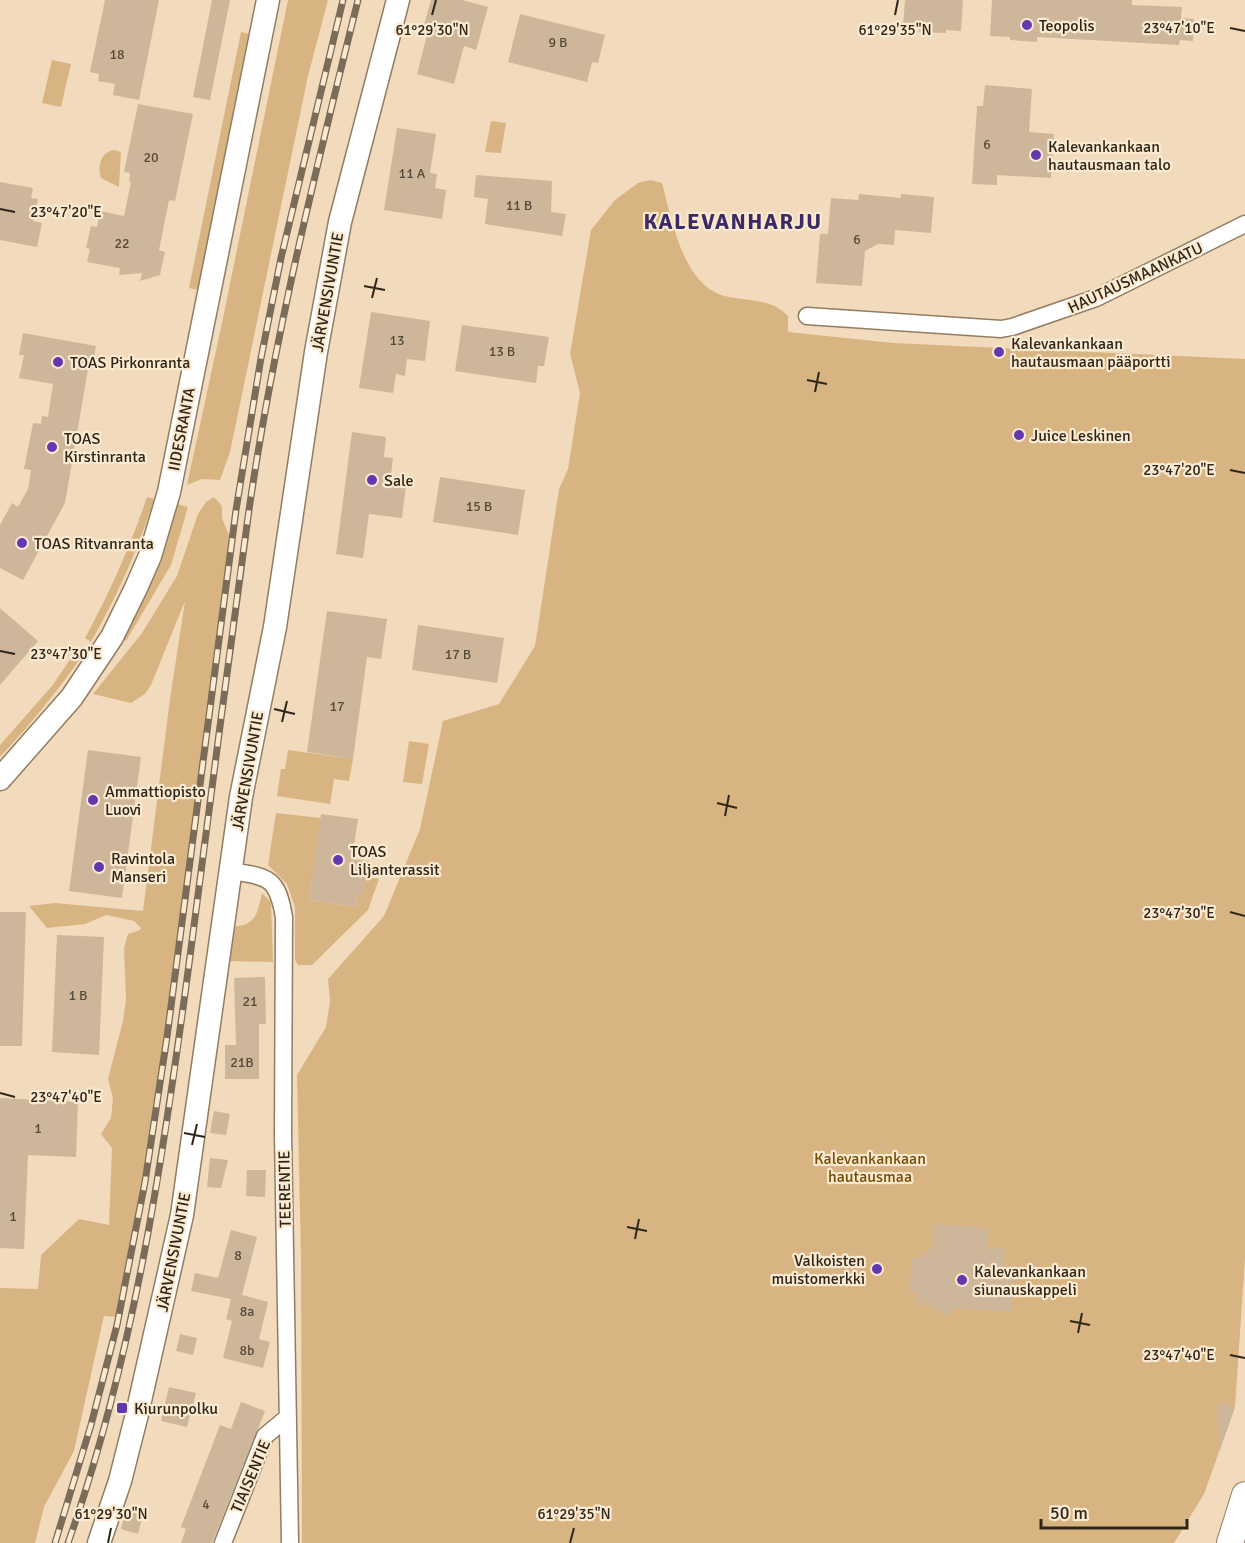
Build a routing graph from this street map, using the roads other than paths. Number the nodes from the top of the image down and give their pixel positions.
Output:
1 (268, 0) edge
2 (398, 0) edge
3 (1245, 224) edge
4 (807, 316) dead end
5 (0, 779) edge
6 (230, 871) junction
7 (288, 1417) junction
8 (1245, 1495) edge
9 (99, 1543) edge
10 (223, 1543) edge
11 (290, 1543) edge
12 (1230, 1543) edge

1 - 5 street, IIDESRANTA
2 - 6 street, JÄRVENSIVUNTIE
3 - 4 street, HAUTAUSMAANKATU
6 - 7 street, TEERENTIE
6 - 9 street, JÄRVENSIVUNTIE
7 - 10 street, TIAISENTIE
7 - 11 street, TEERENTIE
8 - 12 main road

